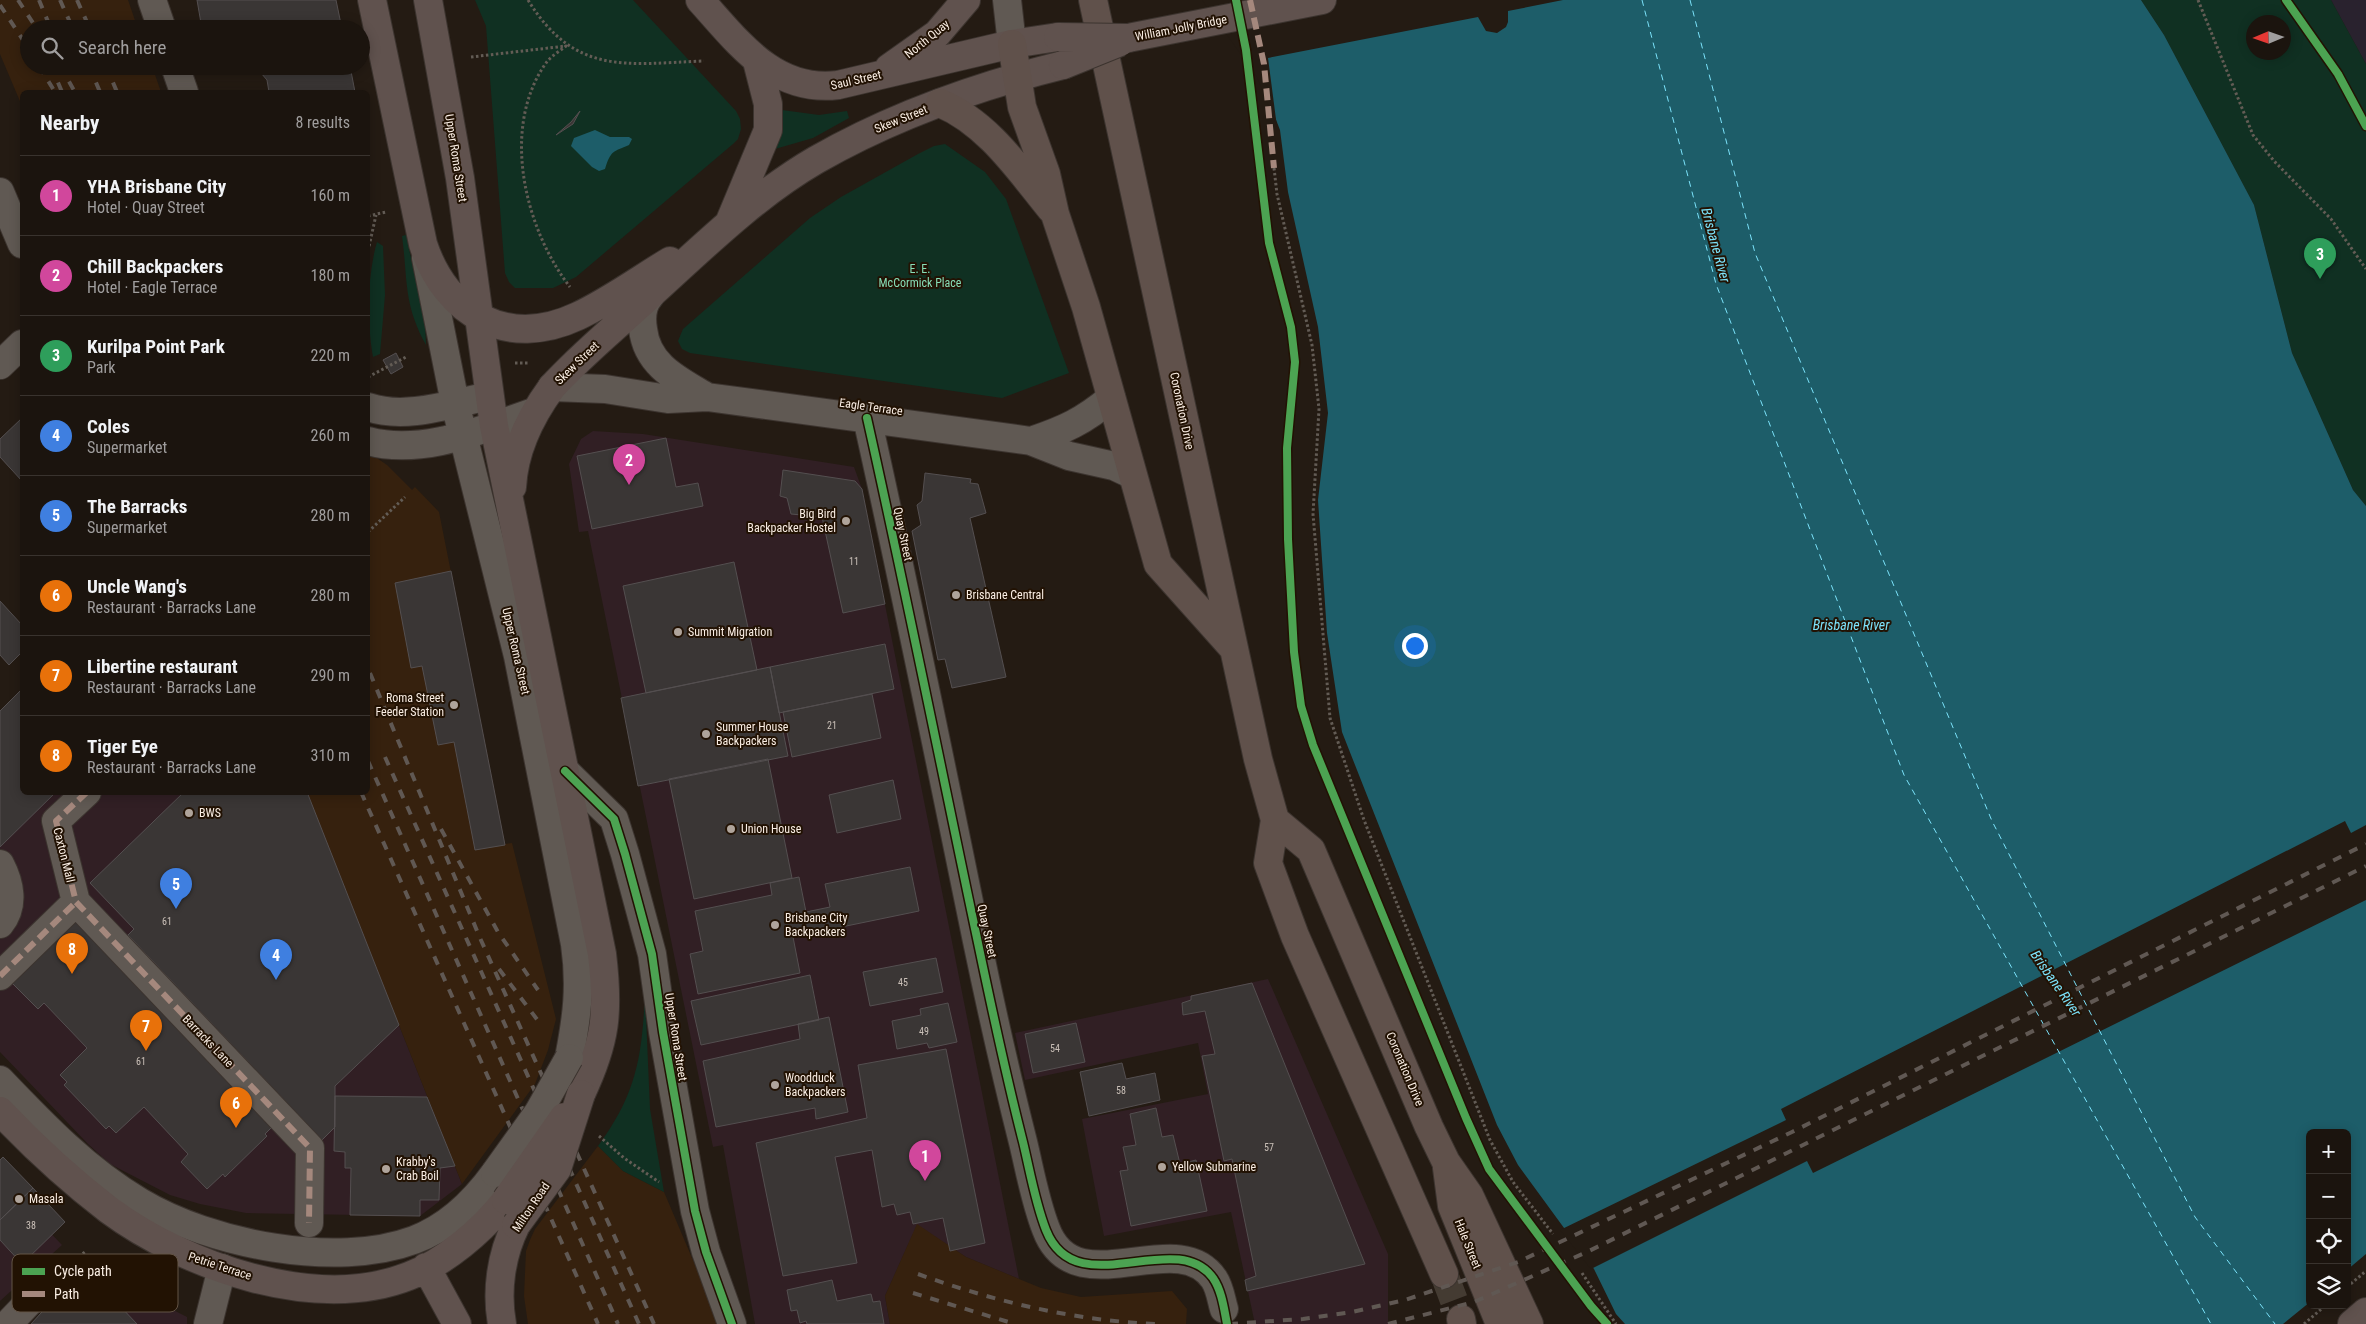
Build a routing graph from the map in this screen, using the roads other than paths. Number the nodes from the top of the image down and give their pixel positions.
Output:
1 (152, 0) edge
2 (372, 0) edge
3 (428, 0) edge
4 (700, 0) edge
5 (966, 0) edge
6 (1007, 0) edge
7 (1093, 0) edge
8 (1322, 0) edge
9 (159, 20) edge
10 (1128, 38) junction
11 (1012, 44) junction
12 (757, 61) junction
13 (882, 74) junction
14 (178, 75) edge
15 (1016, 77) junction
16 (183, 90) edge
17 (940, 103) junction
18 (0, 192) edge
19 (1055, 214) junction
20 (725, 227) junction
21 (20, 239) edge
22 (423, 244) junction
23 (650, 296) junction
24 (478, 317) junction
25 (20, 346) edge
26 (0, 364) edge
27 (552, 387) junction
28 (489, 396) junction
29 (707, 398) junction
30 (1111, 398) junction
31 (455, 403) junction
32 (370, 408) edge
33 (534, 412) junction
34 (867, 418) junction
35 (494, 426) junction
36 (462, 435) junction
37 (1031, 441) junction
38 (370, 442) edge
39 (1132, 474) junction
40 (517, 540) junction
41 (1234, 649) junction
42 (565, 771) junction
43 (84, 795) edge
44 (1275, 820) junction
45 (0, 864) edge
46 (76, 902) junction
47 (0, 924) edge
48 (0, 976) edge
49 (0, 1080) edge
50 (581, 1094) joint
51 (0, 1111) edge
52 (1446, 1162) junction
53 (473, 1202) junction
54 (511, 1213) junction
55 (308, 1223) dead end
56 (426, 1267) junction
57 (222, 1268) junction
58 (1444, 1274) tunnel mouth
59 (1224, 1309) dead end
60 (19, 1312) edge
61 (2366, 1312) edge
62 (8, 1324) edge
63 (208, 1324) edge
64 (456, 1324) edge
65 (502, 1324) edge
66 (732, 1324) edge
67 (1500, 1324) edge
68 (1529, 1324) edge
69 (2352, 1324) edge

1 - 9 street
2 - 22 main road, Upper Roma Street
3 - 24 main road, Upper Roma Street
4 - 12 main road, Saul Street
5 - 13 main road, North Quay
6 - 11 street
7 - 41 highway, Coronation Drive
8 - 10 main road, William Jolly Bridge
10 - 11 main road, William Jolly Bridge, bridge
10 - 15 main road, William Jolly Bridge, bridge
11 - 13 main road, Saul Street
11 - 15 highway
12 - 13 main road, Saul Street
12 - 20 main road
14 - 16 street
15 - 17 main road, Skew Street
15 - 19 highway
17 - 19 highway
17 - 20 main road, Skew Street
18 - 21 street
19 - 30 highway
20 - 23 main road, Skew Street
20 - 24 main road, Skew Street
22 - 24 main road, Upper Roma Street
22 - 31 street, Upper Roma Street
23 - 27 main road, Skew Street
23 - 29 street, Eagle Terrace
24 - 28 main road, Upper Roma Street
25 - 26 street
27 - 29 street, Eagle Terrace
27 - 33 main road, Skew Street
28 - 31 street
28 - 35 main road, Upper Roma Street
29 - 34 street, Eagle Terrace
30 - 37 street, Eagle Terrace
30 - 39 highway
31 - 32 street
31 - 36 street, Upper Roma Street
33 - 35 street
33 - 40 main road, Skew Street
34 - 37 street, Eagle Terrace
34 - 59 street, Quay Street
35 - 36 street
35 - 40 main road, Upper Roma Street
36 - 38 street
36 - 53 street, Upper Roma Street, bridge
37 - 39 street, Eagle Terrace
39 - 41 highway
40 - 42 main road, Upper Roma Street
41 - 44 highway, Coronation Drive
42 - 50 main road, Upper Roma Street
42 - 66 street, Upper Roma Street
43 - 46 street, Caxton Mall
44 - 52 highway, Coronation Drive
44 - 58 highway, Coronation Drive
45 - 47 street
46 - 48 street
46 - 55 street, Barracks Lane
49 - 53 street, Upper Roma Street
50 - 54 main road, Milton Road, bridge
51 - 57 main road, Petrie Terrace
52 - 67 highway, Hale Street
52 - 68 highway, Coronation Drive
53 - 56 street
54 - 56 main road
54 - 65 main road, Milton Road
56 - 57 main road, Petrie Terrace
56 - 64 main road
57 - 63 street
60 - 62 street
61 - 69 main road

